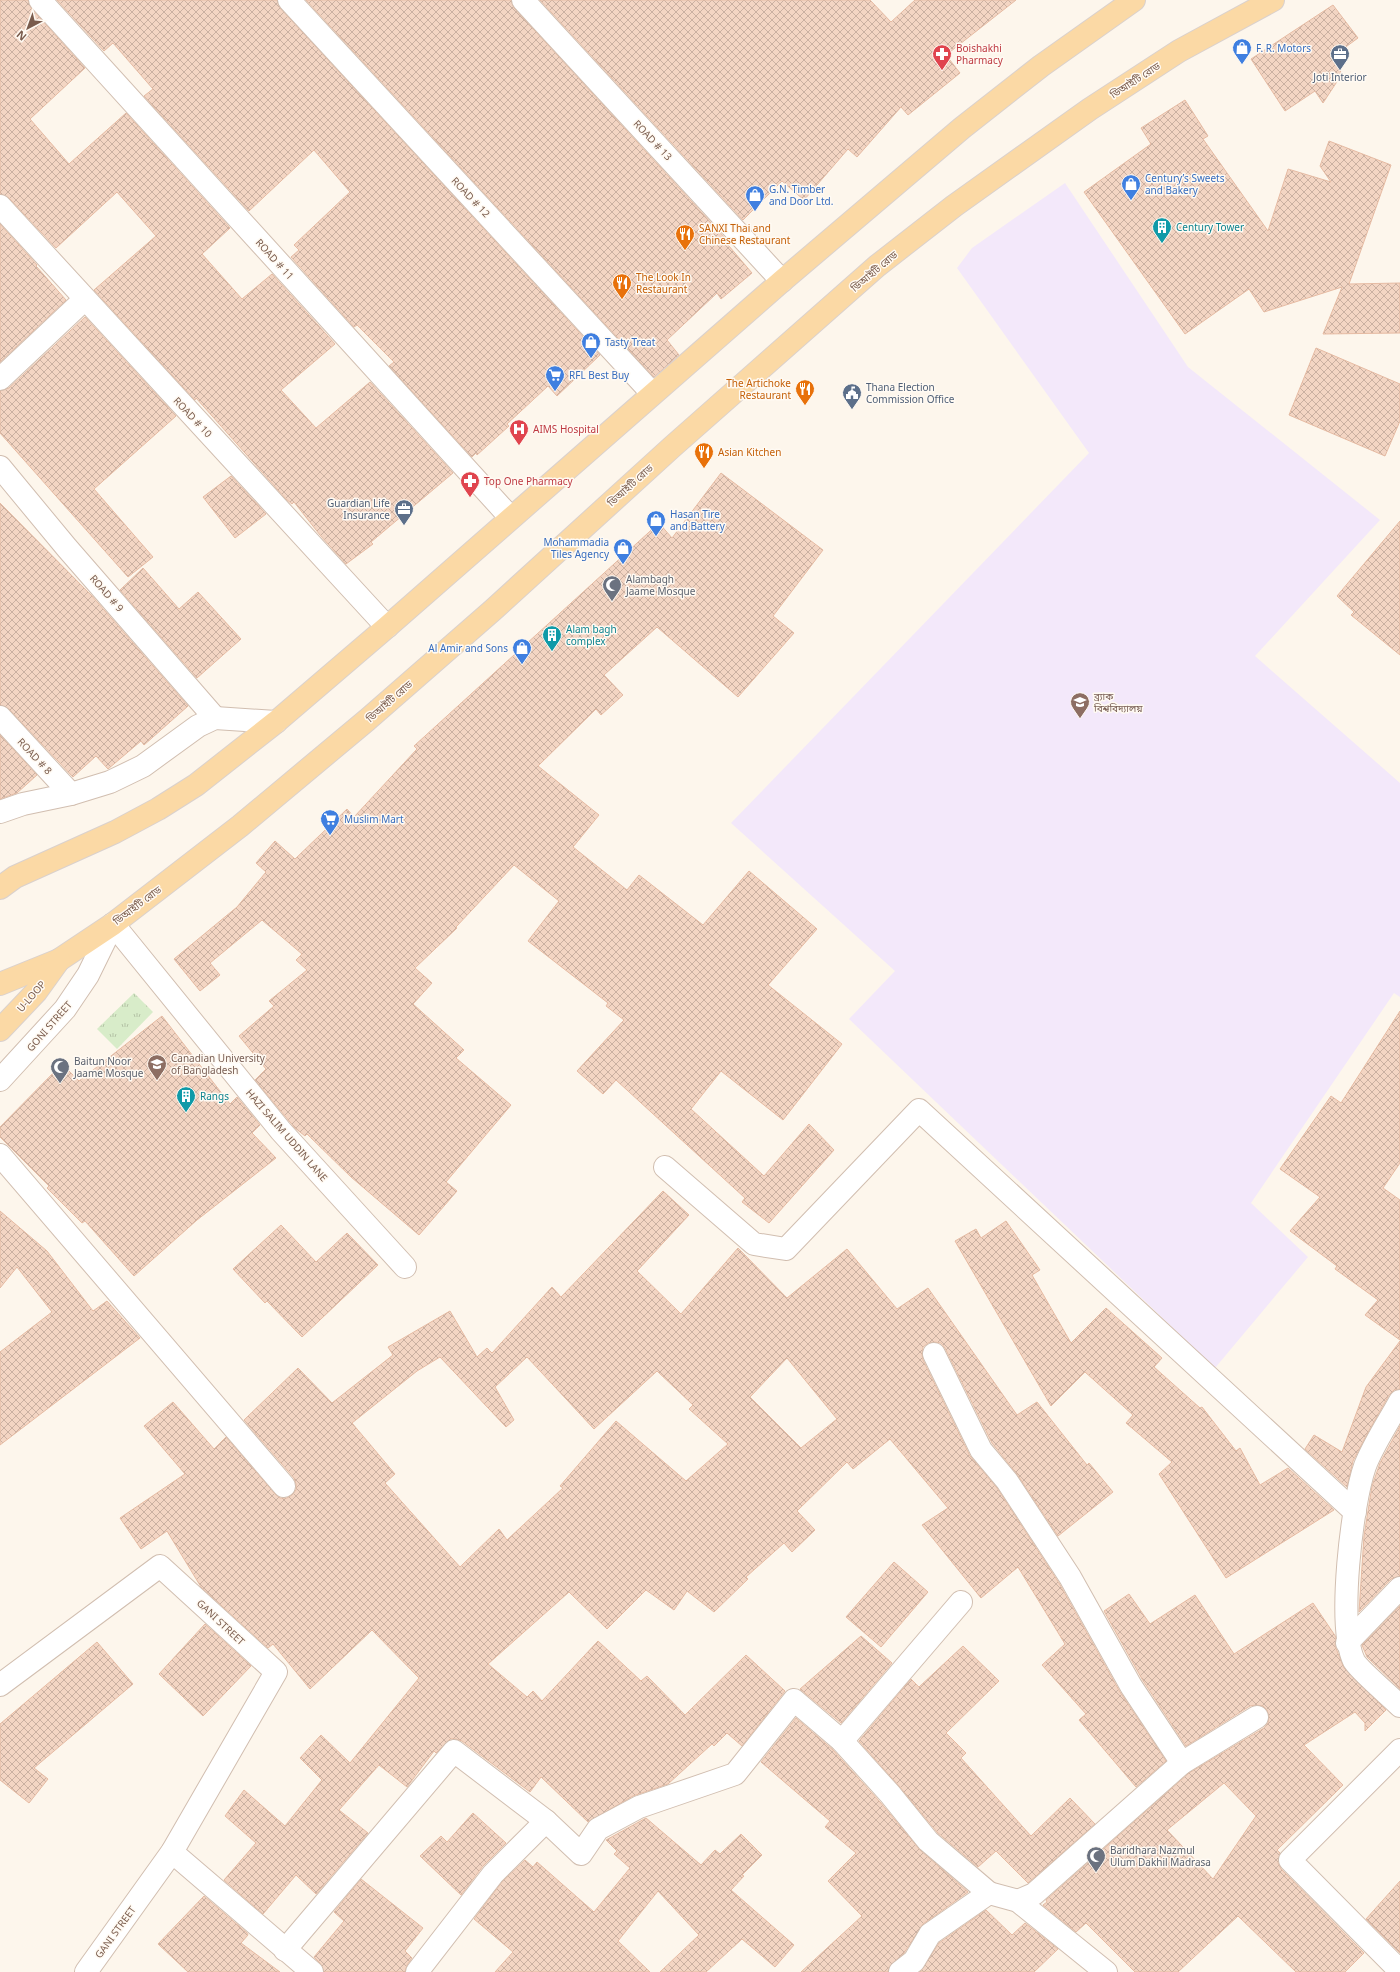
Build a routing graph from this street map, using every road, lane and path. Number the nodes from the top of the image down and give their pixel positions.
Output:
1 (40, 0) edge
2 (289, 0) edge
3 (524, 0) edge
4 (1134, 0) edge
5 (1273, 0) edge
6 (0, 206) edge
7 (782, 281) junction
8 (85, 299) junction
9 (0, 379) edge
10 (652, 393) junction
11 (0, 467) edge
12 (510, 517) junction
13 (387, 627) junction
14 (0, 717) edge
15 (215, 718) junction
16 (276, 722) junction
17 (71, 794) junction
18 (0, 812) edge
19 (5, 882) edge
20 (113, 924) junction
21 (59, 960) junction
22 (0, 984) edge
23 (5, 1025) edge
24 (0, 1080) edge
25 (0, 1155) edge
26 (666, 1167) dead end
27 (405, 1267) dead end
28 (934, 1354) dead end
29 (1400, 1401) edge
30 (284, 1486) dead end
31 (1355, 1512) junction
32 (1400, 1588) edge
33 (961, 1602) dead end
34 (1347, 1643) junction
35 (0, 1685) edge
36 (1400, 1706) edge
37 (1257, 1717) dead end
38 (842, 1741) junction
39 (1400, 1750) edge
40 (1182, 1763) junction
41 (546, 1821) junction
42 (172, 1852) junction
43 (989, 1893) junction
44 (1018, 1901) junction
45 (285, 1950) junction
46 (1400, 1971) edge
47 (86, 1972) edge
48 (312, 1972) edge
49 (417, 1972) edge
50 (900, 1972) edge
51 (1106, 1972) edge

1 - 12 street, ROAD # 11
2 - 10 street, ROAD # 12
3 - 7 street, ROAD # 13
4 - 7 main road
5 - 20 main road, ডিআইটি রোড
6 - 8 street, ROAD # 10
7 - 10 main road
8 - 9 street
8 - 13 street, ROAD # 10
10 - 12 main road
11 - 15 street, ROAD # 9
12 - 13 main road
13 - 16 main road
14 - 17 street, ROAD # 8
15 - 16 street
15 - 17 street
16 - 19 main road
17 - 18 street
20 - 21 main road, ডিআইটি রোড
20 - 24 street, GONI STREET
20 - 27 street, HAZI SALIM UDDIN LANE
21 - 22 main road, ডিআইটি রোড
21 - 23 main road, U-LOOP
25 - 30 street
26 - 31 street
28 - 40 street
29 - 31 street
31 - 34 street
32 - 34 street
33 - 38 street
34 - 36 street
35 - 42 street, GANI STREET
37 - 40 street
38 - 41 street
38 - 43 street
39 - 46 street
40 - 44 street
41 - 45 street
41 - 49 street
42 - 45 street
42 - 47 street, GANI STREET
43 - 44 street
43 - 50 street
44 - 51 street
45 - 48 street

